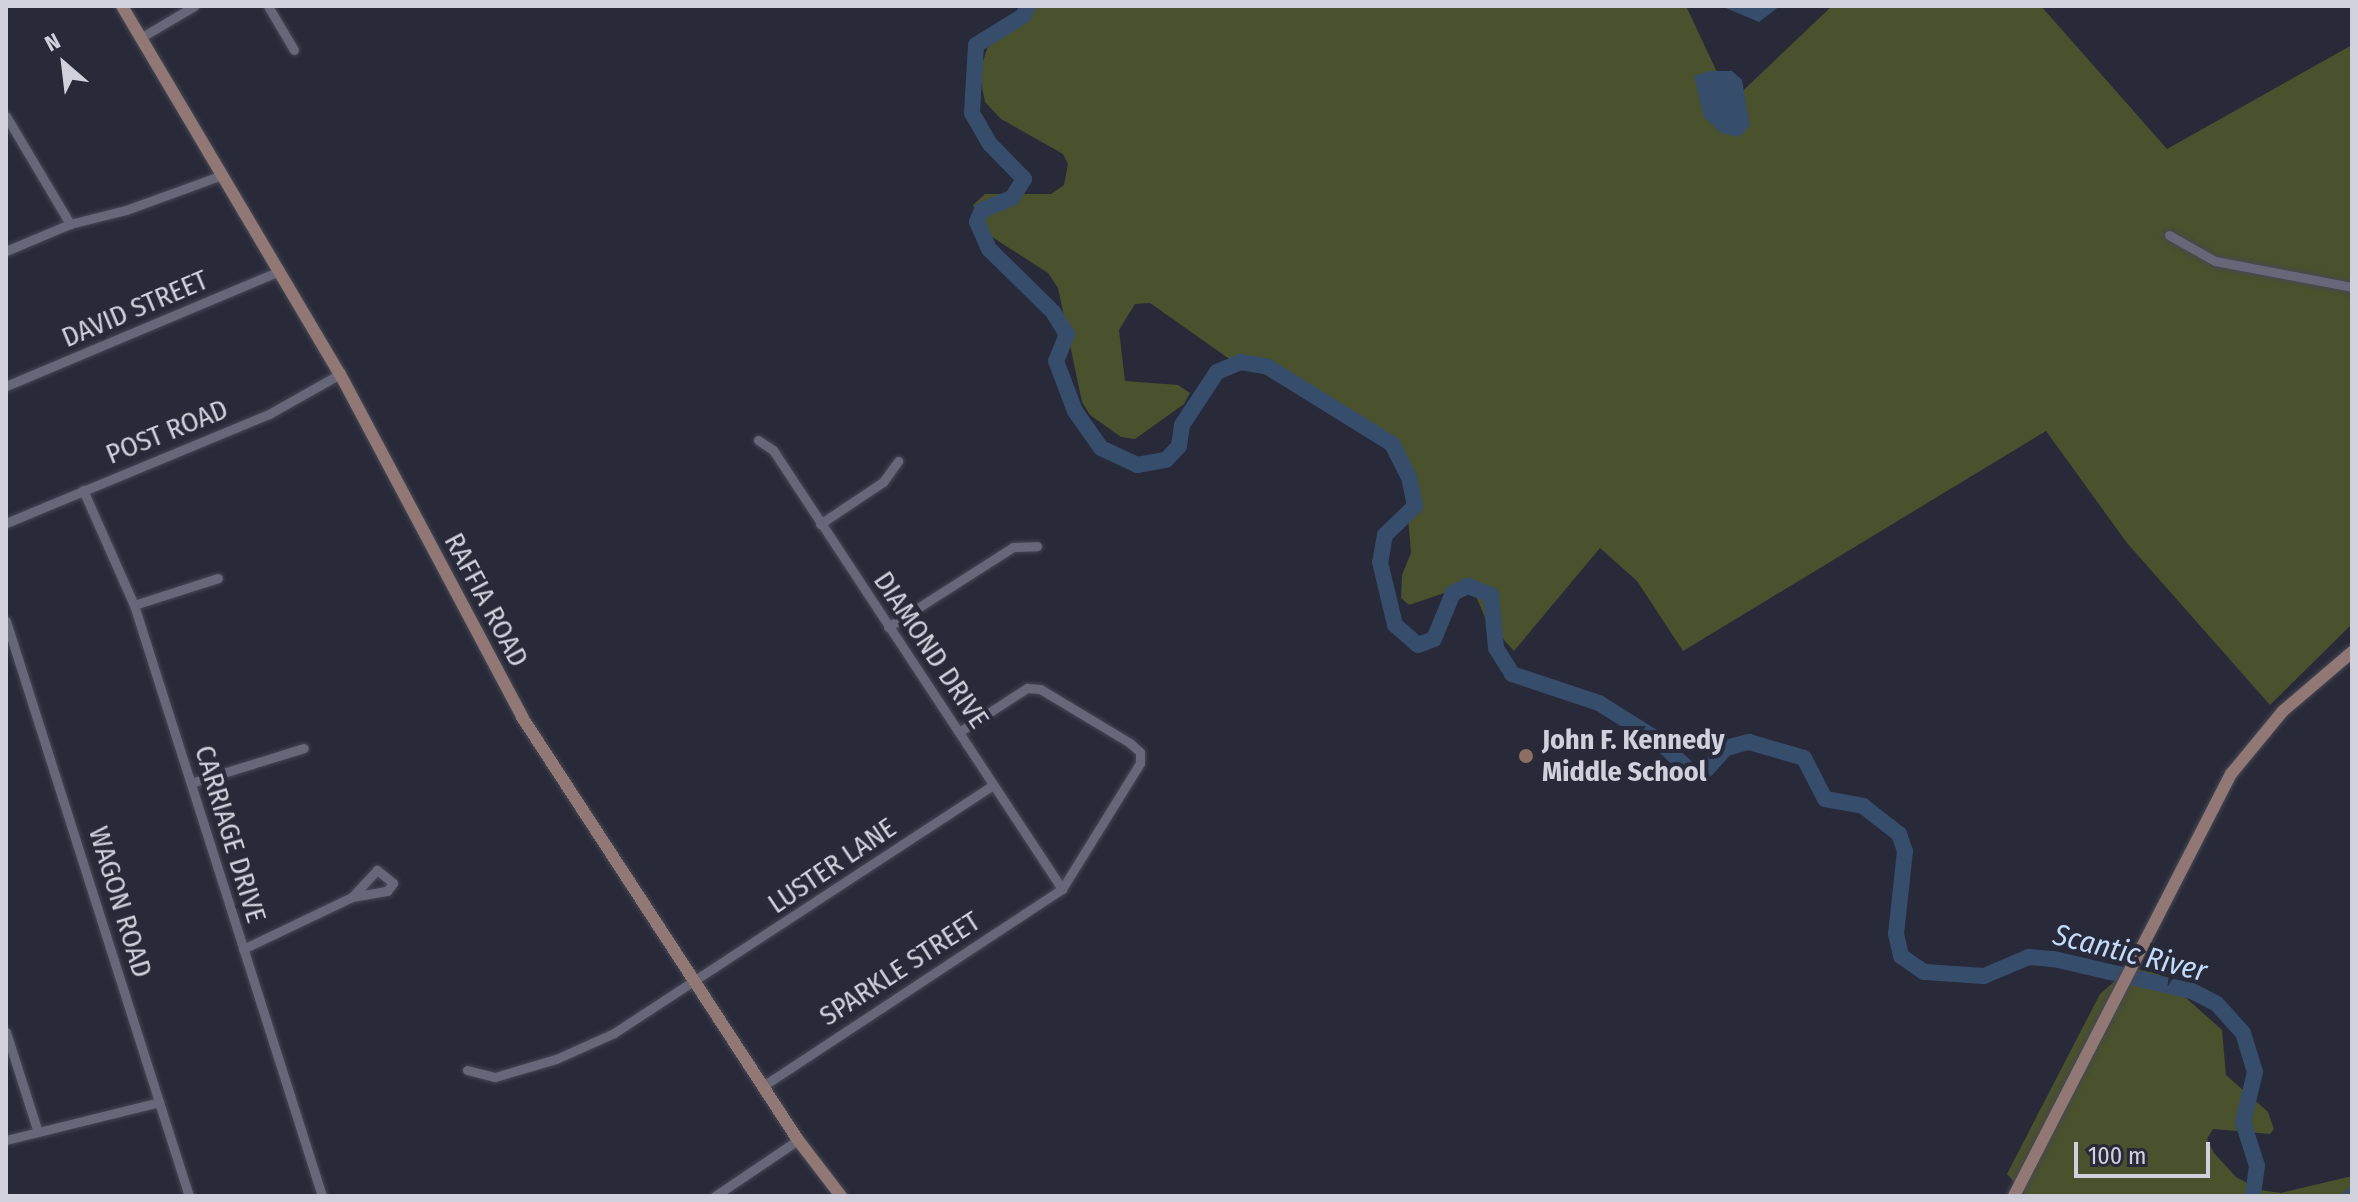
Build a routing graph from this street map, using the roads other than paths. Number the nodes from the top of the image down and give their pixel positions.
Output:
1 (122, 6) edge
2 (194, 6) edge
3 (268, 6) edge
4 (142, 37) junction
5 (294, 50) dead end
6 (6, 116) edge
7 (222, 175) junction
8 (70, 224) junction
9 (2169, 235) dead end
10 (6, 251) edge
11 (280, 271) junction
12 (2352, 287) edge
13 (340, 374) junction
14 (6, 386) edge
15 (758, 440) dead end
16 (898, 461) dead end
17 (83, 490) junction
18 (6, 523) edge
19 (820, 524) junction
20 (1037, 546) dead end
21 (218, 578) dead end
22 (134, 605) junction
23 (6, 621) edge
24 (888, 627) junction
25 (2352, 652) edge
26 (959, 732) junction
27 (304, 748) dead end
28 (191, 783) junction
29 (993, 785) junction
30 (1062, 889) junction
31 (352, 897) dead end
32 (243, 949) junction
33 (694, 984) junction
34 (6, 1032) edge
35 (467, 1070) dead end
36 (763, 1086) junction
37 (159, 1102) junction
38 (38, 1132) junction
39 (6, 1140) edge
40 (798, 1140) junction
41 (189, 1196) edge
42 (322, 1196) edge
43 (715, 1196) edge
44 (841, 1196) edge
45 (2014, 1196) edge

1 - 4 main road, RAFFIA ROAD
2 - 4 street
3 - 5 street
4 - 7 main road, RAFFIA ROAD
6 - 8 street
7 - 8 street
7 - 11 main road, RAFFIA ROAD
8 - 10 street
9 - 12 street
11 - 13 main road, RAFFIA ROAD
11 - 14 street, DAVID STREET
13 - 17 street, POST ROAD
13 - 33 main road, RAFFIA ROAD
15 - 19 street, DIAMOND DRIVE
16 - 19 street
17 - 18 street, POST ROAD
17 - 22 street, CARRIAGE DRIVE
19 - 24 street, DIAMOND DRIVE
20 - 24 street
21 - 22 street
22 - 28 street, CARRIAGE DRIVE
23 - 37 street, WAGON ROAD
24 - 26 street, DIAMOND DRIVE
25 - 45 main road
26 - 29 street, DIAMOND DRIVE
26 - 30 street
27 - 28 street
28 - 32 street, CARRIAGE DRIVE
29 - 30 street, DIAMOND DRIVE
29 - 33 street, LUSTER LANE
30 - 36 street, SPARKLE STREET
31 - 32 street
32 - 42 street, CARRIAGE DRIVE
33 - 35 street, LUSTER LANE
33 - 36 main road, RAFFIA ROAD
34 - 38 street
36 - 40 main road, RAFFIA ROAD
37 - 38 street
37 - 41 street, WAGON ROAD
38 - 39 street
40 - 43 street
40 - 44 main road, RAFFIA ROAD

